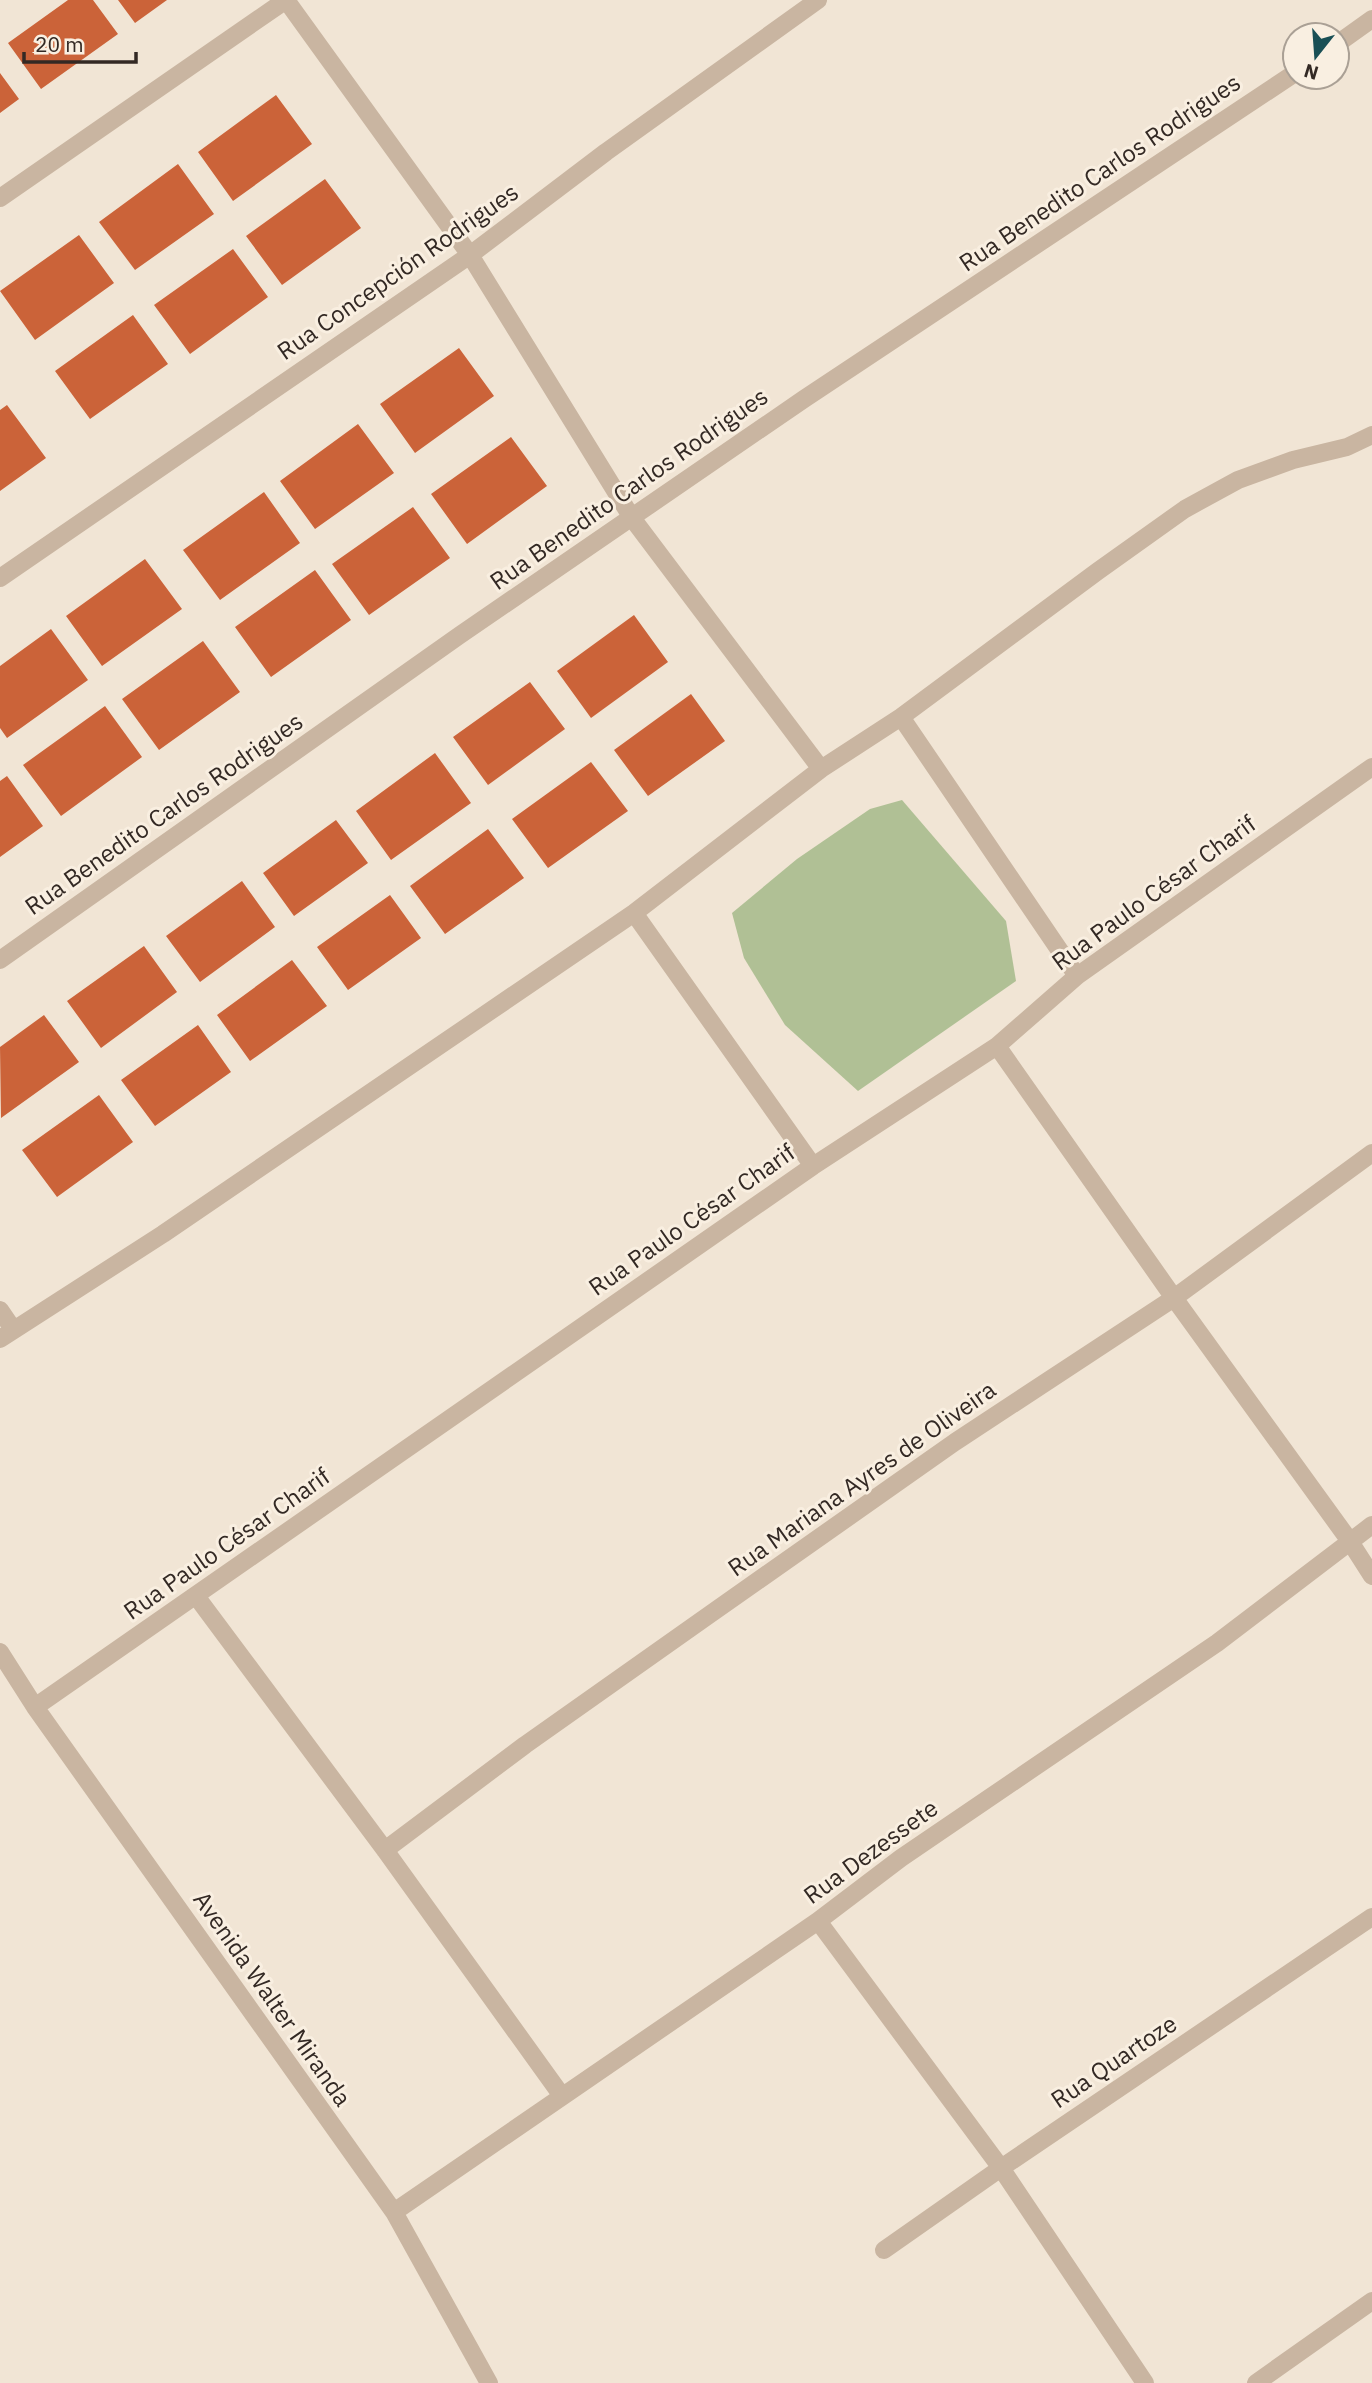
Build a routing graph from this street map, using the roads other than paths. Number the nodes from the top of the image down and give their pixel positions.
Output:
1 (286, 0) edge
2 (818, 0) edge
3 (1372, 19) edge
4 (1351, 34) edge
5 (1281, 82) edge
6 (0, 198) edge
7 (470, 255) junction
8 (1372, 435) edge
9 (632, 517) junction
10 (0, 578) edge
11 (901, 717) junction
12 (1372, 767) edge
13 (821, 769) junction
14 (634, 913) junction
15 (0, 960) edge
16 (1077, 976) junction
17 (997, 1046) junction
18 (1372, 1153) edge
19 (813, 1166) junction
20 (1174, 1297) junction
21 (0, 1310) edge
22 (7, 1334) edge
23 (1372, 1525) edge
24 (1349, 1540) junction
25 (1372, 1576) edge
26 (196, 1596) junction
27 (0, 1652) edge
28 (35, 1707) junction
29 (385, 1850) junction
30 (1372, 1917) edge
31 (818, 1921) junction
32 (562, 2096) junction
33 (1001, 2168) junction
34 (394, 2212) junction
35 (884, 2250) dead end
36 (1372, 2301) edge
37 (489, 2383) edge
38 (1145, 2383) edge
39 (1256, 2383) edge

1 - 6 street
1 - 7 street
2 - 7 street, Rua Concepción Rodrigues
3 - 4 street
5 - 9 street, Rua Benedito Carlos Rodrigues
7 - 9 street
7 - 10 street, Rua Concepción Rodrigues
8 - 11 street
9 - 13 street
9 - 15 street, Rua Benedito Carlos Rodrigues
11 - 13 street
11 - 16 street
12 - 16 street, Rua Paulo César Charif
13 - 14 street
14 - 19 street
14 - 22 street
16 - 17 street, Rua Paulo César Charif
17 - 19 street, Rua Paulo César Charif
17 - 20 street
18 - 20 street, Rua Mariana Ayres de Oliveira
19 - 26 street, Rua Paulo César Charif
20 - 24 street
20 - 29 street, Rua Mariana Ayres de Oliveira
21 - 22 street
23 - 24 street, Rua Dezessete
24 - 25 street
24 - 31 street, Rua Dezessete
26 - 28 street, Rua Paulo César Charif
26 - 29 street
27 - 28 street, Avenida Walter Miranda
28 - 34 street, Avenida Walter Miranda
29 - 32 street
30 - 33 street, Rua Quartoze
31 - 32 street, Rua Dezessete
31 - 33 street
32 - 34 street, Rua Dezessete
33 - 35 street, Rua Quartoze
33 - 38 street
34 - 37 street, Avenida Walter Miranda
36 - 39 street

